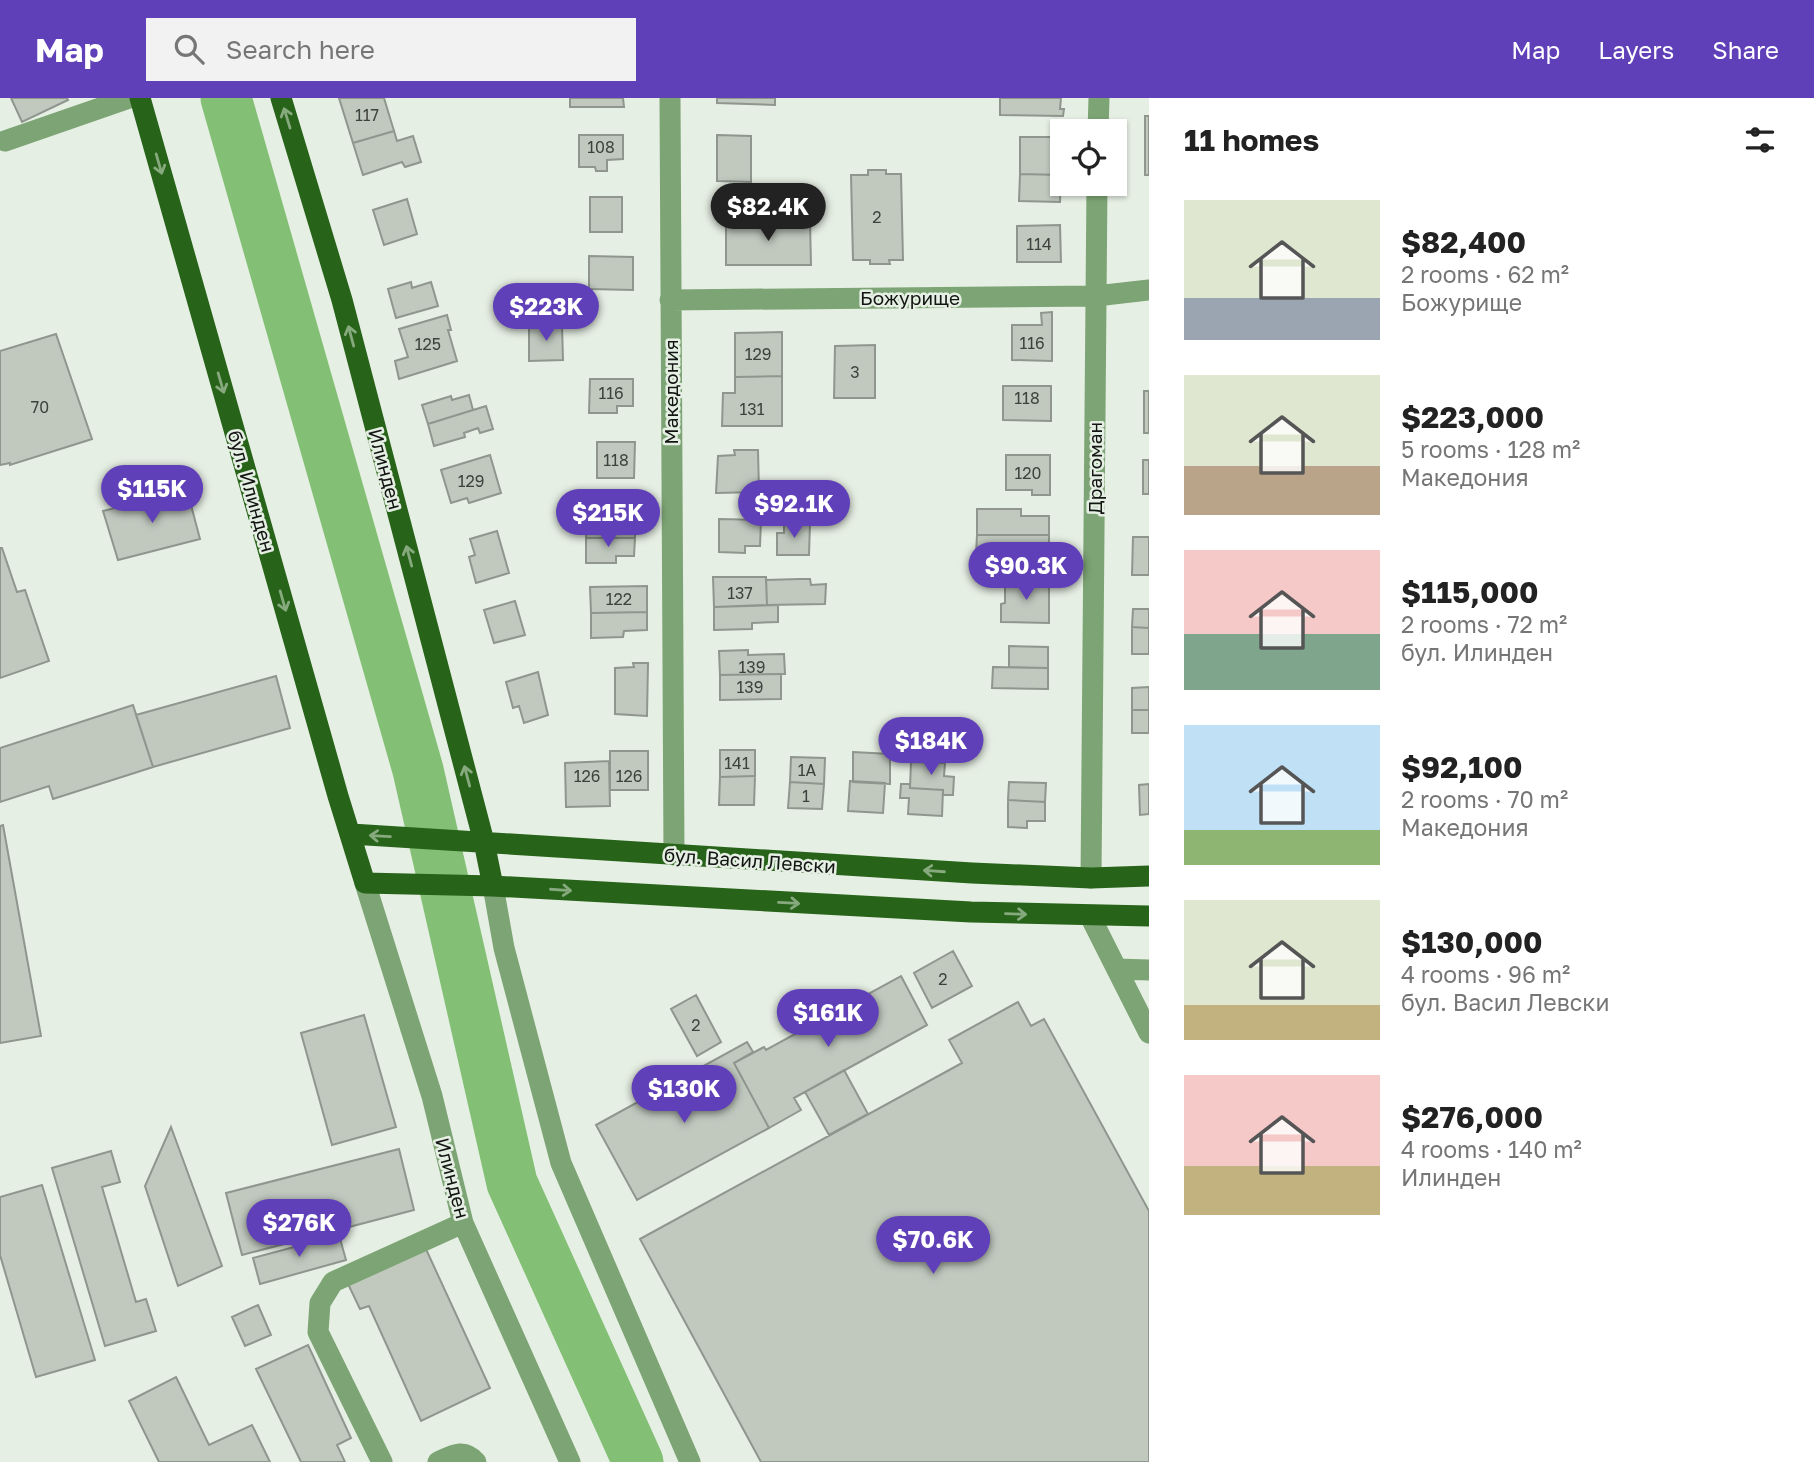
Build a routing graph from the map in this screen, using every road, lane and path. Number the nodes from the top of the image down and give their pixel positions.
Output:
1 (130, 98) edge
2 (141, 98) edge
3 (281, 98) edge
4 (670, 98) edge
5 (1099, 98) edge
6 (1098, 119) edge
7 (5, 142) dead end
8 (1097, 196) edge
9 (1149, 290) edge
10 (1096, 296) junction
11 (670, 300) junction
12 (351, 834) junction
13 (484, 842) junction
14 (674, 855) junction
15 (1149, 876) edge
16 (1091, 878) junction
17 (365, 883) junction
18 (493, 886) junction
19 (1090, 916) junction
20 (1149, 916) edge
21 (1117, 969) junction
22 (1149, 970) edge
23 (1149, 1033) edge
24 (463, 1223) junction
25 (382, 1462) edge
26 (438, 1462) edge
27 (477, 1462) edge
28 (570, 1462) edge
29 (690, 1462) edge

1 - 7 street
2 -> 12 main road, бул. Илинден
13 -> 3 main road, Илинден
4 - 11 street, Македония
5 - 6 street
8 - 10 street, Драгоман
9 - 10 street, Божурище
10 - 11 street, Божурище
10 - 16 street, Драгоман
11 - 14 street, Македония
13 -> 12 main road, бул. Васил Левски
12 - 17 main road, бул. Илинден
13 - 14 main road, бул. Васил Левски
13 - 18 main road
16 -> 14 main road, бул. Васил Левски
15 - 16 main road, бул. Васил Левски
17 - 18 main road, бул. Васил Левски
17 - 24 street, Илинден
18 -> 19 main road, бул. Васил Левски
18 - 29 street
19 - 20 main road, бул. Васил Левски
19 - 21 street
21 - 22 street
21 - 23 street
24 - 25 street
24 - 28 street, Илинден
26 - 27 street

